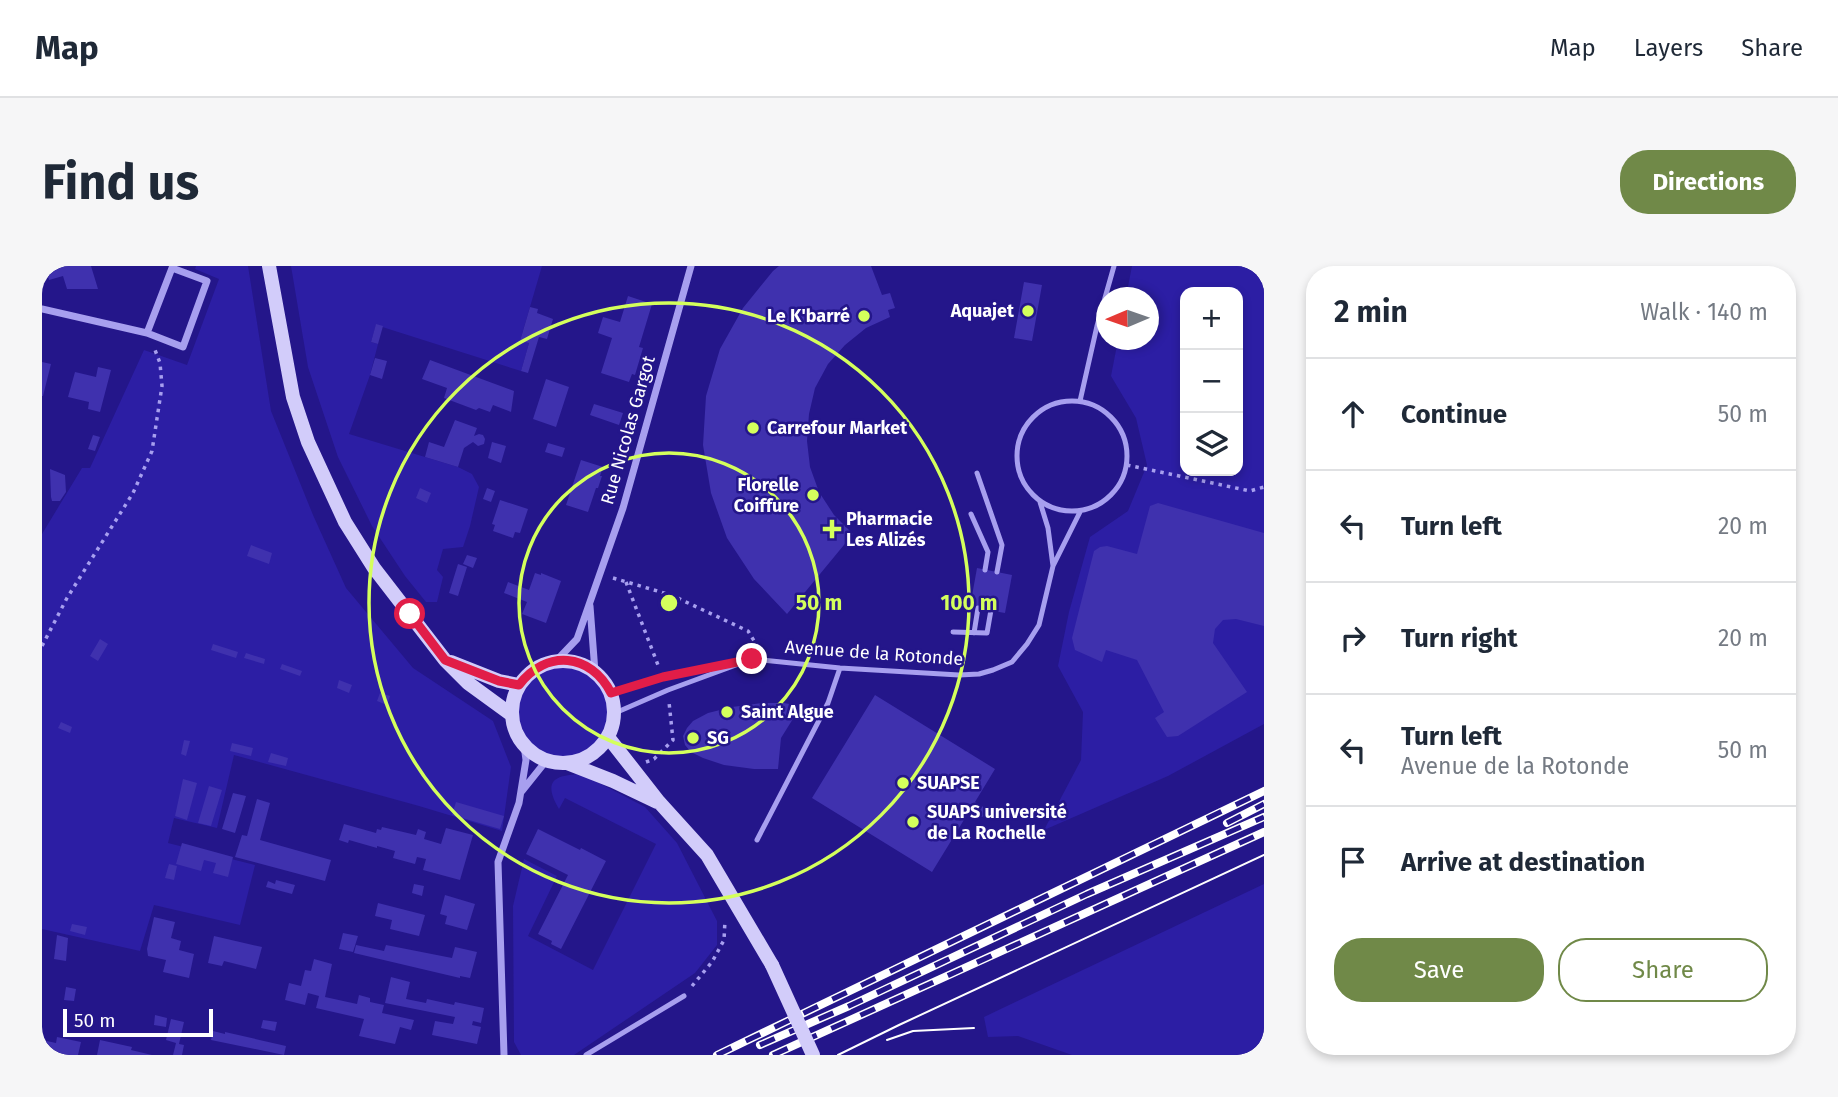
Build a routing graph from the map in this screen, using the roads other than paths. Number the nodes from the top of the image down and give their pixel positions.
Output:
1 (269, 266) edge
2 (691, 266) edge
3 (1114, 266) edge
4 (172, 267) edge
5 (42, 309) edge
6 (147, 333) junction
7 (1080, 401) junction
8 (977, 473) dead end
9 (1040, 502) junction
10 (1080, 512) junction
11 (971, 514) dead end
12 (1053, 566) junction
13 (985, 570) dead end
14 (998, 572) dead end
15 (590, 602) junction
16 (978, 608) dead end
17 (991, 610) dead end
18 (953, 632) dead end
19 (974, 633) junction
20 (752, 659) junction
21 (445, 660) junction
22 (557, 660) junction
23 (840, 668) junction
24 (595, 672) junction
25 (519, 685) junction
26 (611, 693) junction
27 (615, 713) junction
28 (512, 715) junction
29 (608, 737) junction
30 (524, 745) junction
31 (551, 762) junction
32 (567, 763) junction
33 (520, 795) junction
34 (659, 802) junction
35 (757, 839) dead end
36 (684, 996) road end
37 (504, 1055) edge
38 (586, 1055) edge
39 (813, 1055) edge

1 - 21 main road
2 - 15 street, Rue Nicolas Gargot
3 - 7 lane
4 - 6 street
4 - 6 street
5 - 6 street
7 - 9 lane
7 - 10 lane
8 - 14 lane
9 - 10 lane
9 - 12 lane, Avenue de la Rotonde
10 - 12 lane, Avenue de la Rotonde
11 - 13 lane
12 - 23 lane, Avenue de la Rotonde
15 - 22 street, Rue Nicolas Gargot
15 - 24 street, Rue Nicolas Gargot
16 - 19 lane
17 - 19 lane
18 - 19 lane
20 - 23 lane, Avenue de la Rotonde
20 - 26 lane, Avenue de la Rotonde
20 - 27 lane, Avenue de la Rotonde
21 - 25 main road
21 - 28 main road
22 - 24 main road
22 - 25 main road
23 - 35 lane
24 - 26 main road
25 - 28 main road
26 - 27 main road
27 - 29 main road
28 - 30 main road
29 - 32 main road
29 - 34 main road
30 - 31 main road
30 - 33 street
31 - 32 main road
31 - 33 street
32 - 34 main road
33 - 37 street
34 - 39 main road, bridge
36 - 38 lane

